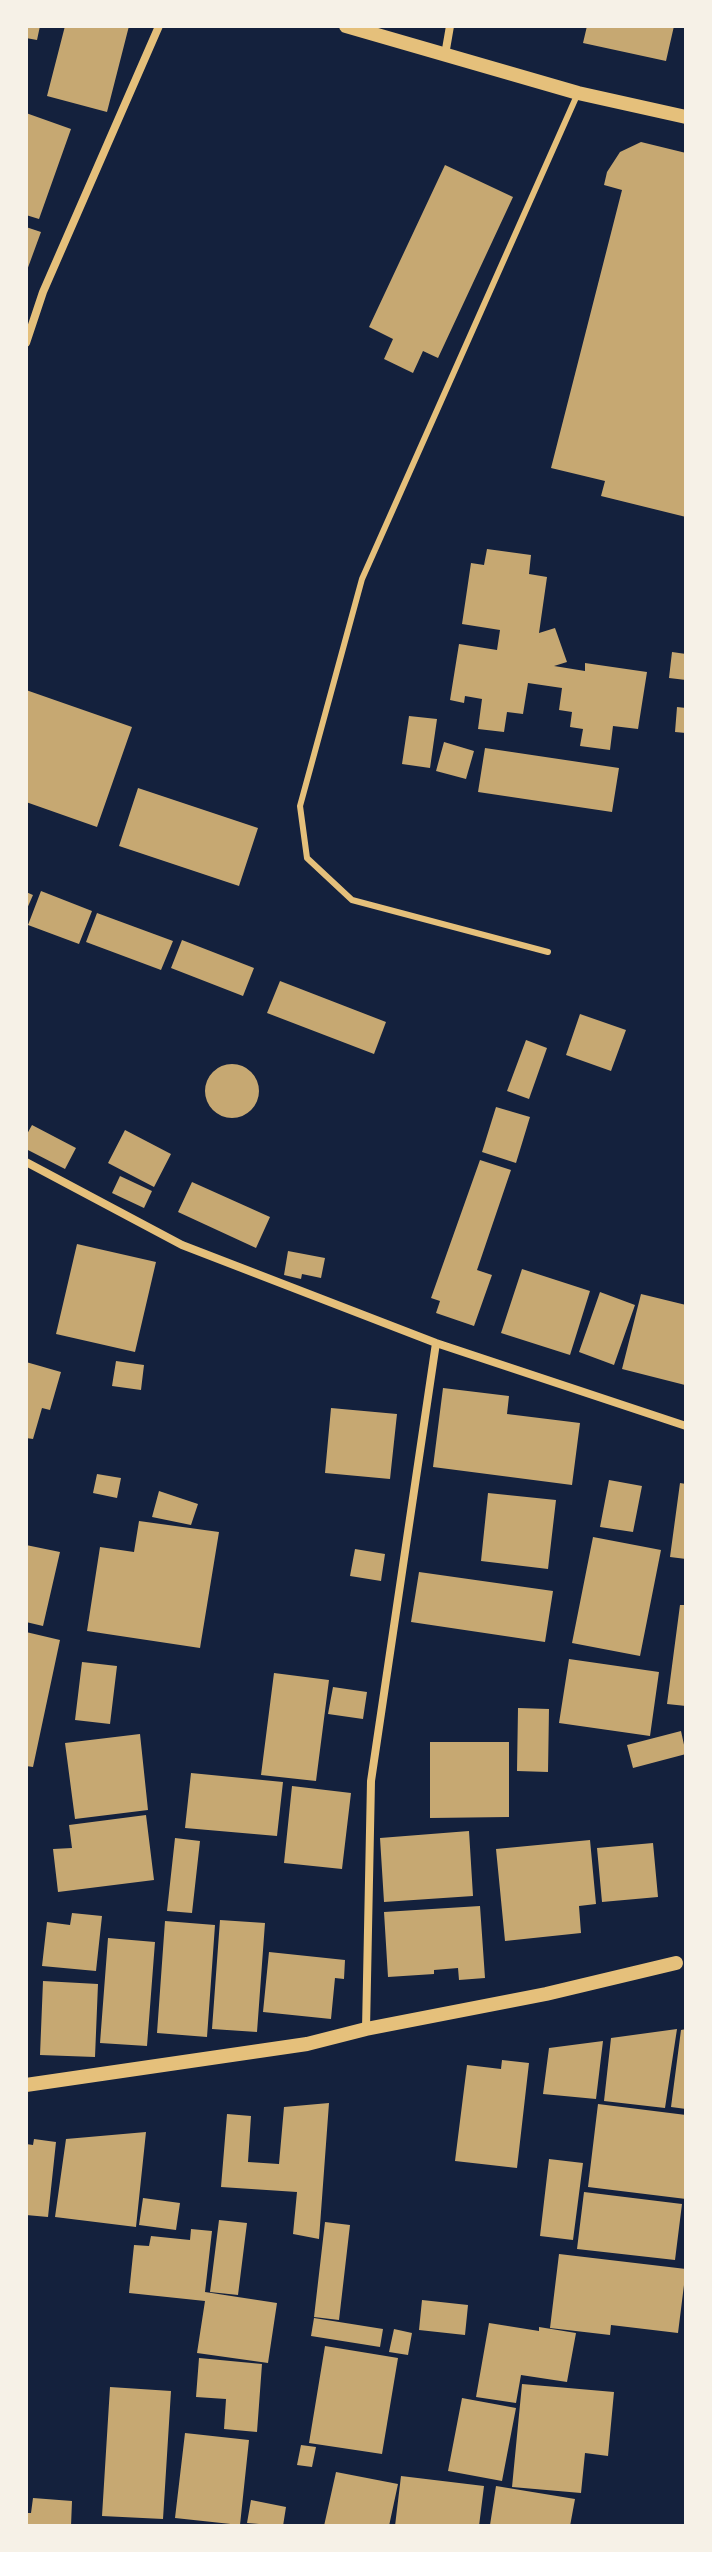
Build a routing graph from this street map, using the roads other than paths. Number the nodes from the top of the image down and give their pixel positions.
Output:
1 (159, 26) edge
2 (346, 26) edge
3 (450, 26) edge
4 (445, 55) junction
5 (578, 93) junction
6 (686, 117) edge
7 (26, 343) edge
8 (548, 952) dead end
9 (26, 1162) edge
10 (436, 1343) junction
11 (686, 1426) edge
12 (683, 1963) edge
13 (366, 2029) junction
14 (26, 2085) edge

1 - 7 street
2 - 4 street
3 - 4 street
4 - 5 street
5 - 6 street
5 - 8 lane
9 - 10 street
10 - 11 street
10 - 13 street
12 - 13 street
13 - 14 street

